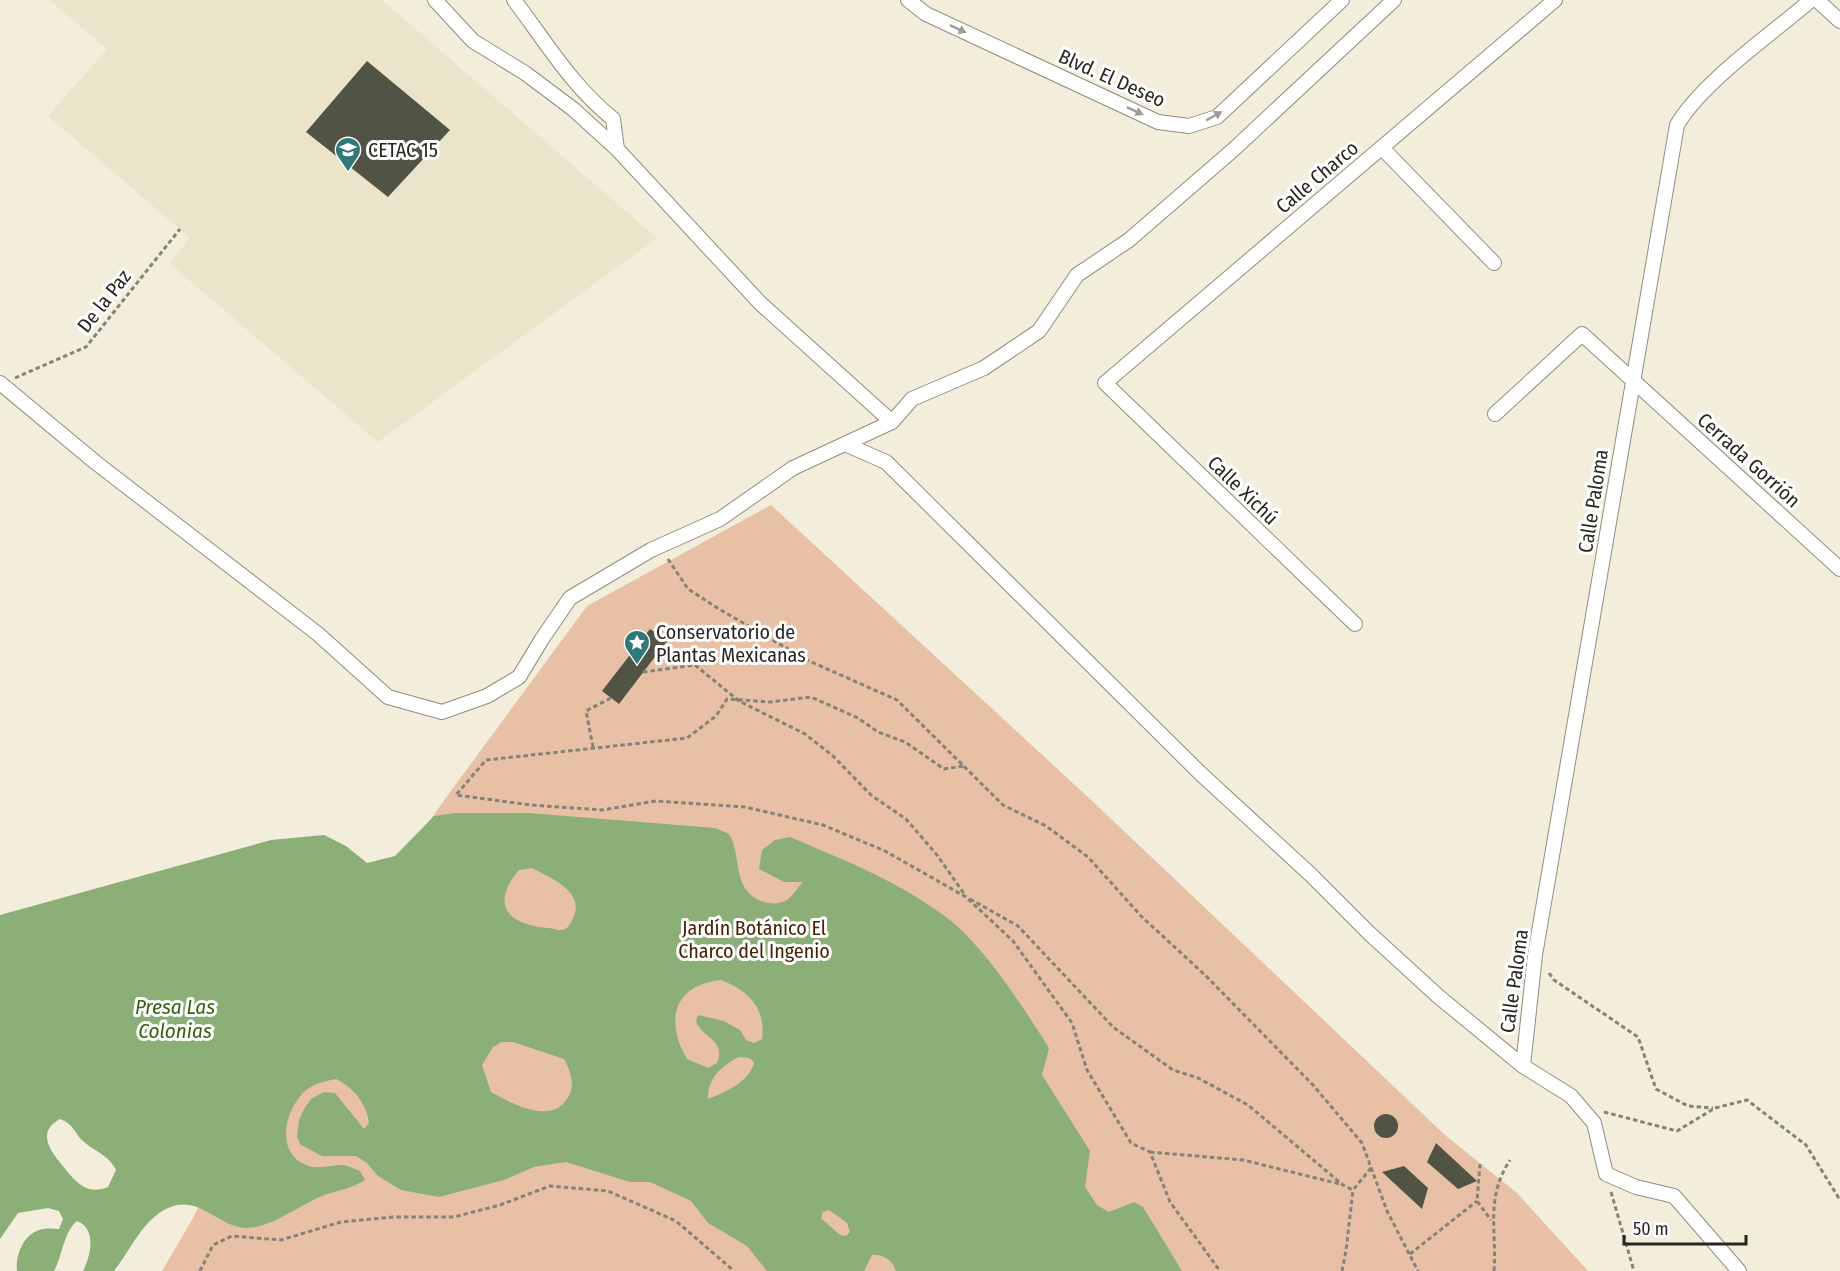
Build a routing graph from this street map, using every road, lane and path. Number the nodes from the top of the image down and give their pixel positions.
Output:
1 (435, 0) edge
2 (514, 0) edge
3 (908, 0) edge
4 (1342, 0) edge
5 (1394, 0) edge
6 (1555, 0) edge
7 (1811, 0) edge
8 (1818, 0) edge
9 (1840, 21) edge
10 (1382, 148) junction
11 (617, 149) junction
12 (180, 229) dead end
13 (1494, 263) dead end
14 (1632, 380) junction
15 (1, 383) edge
16 (1105, 383) joint
17 (1495, 414) dead end
18 (892, 422) junction
19 (845, 444) junction
20 (651, 550) junction
21 (1840, 569) edge
22 (1355, 624) dead end
23 (643, 672) dead end
24 (611, 698) dead end
25 (739, 701) junction
26 (592, 747) junction
27 (963, 766) junction
28 (966, 897) junction
29 (1535, 954) junction
30 (1522, 1066) junction
31 (1579, 1105) junction
32 (1715, 1108) junction
33 (1150, 1152) junction
34 (1510, 1160) dead end
35 (1480, 1164) dead end
36 (1371, 1168) junction
37 (1606, 1174) junction
38 (1343, 1185) junction
39 (1353, 1190) junction
40 (1840, 1200) edge
41 (1477, 1201) junction
42 (1491, 1220) junction
43 (1410, 1254) junction
44 (200, 1271) edge
45 (735, 1271) edge
46 (1220, 1271) edge
47 (1342, 1271) edge
48 (1418, 1271) edge
49 (1494, 1271) edge
50 (1634, 1271) edge
51 (1739, 1271) edge

1 - 11 street
2 - 11 street
3 -> 4 street, Blvd. El Deseo
5 - 18 street
6 - 10 street, Calle Charco
7 - 14 street, Calle Paloma
8 - 9 street
10 - 13 street
10 - 16 street, Calle Charco
11 - 18 street
12 - 15 path, De la Paz
14 - 17 street, Cerrada Gorrión
14 - 21 street, Cerrada Gorrión
14 - 29 street, Calle Paloma
15 - 20 street
16 - 22 street, Calle Xichú
18 - 19 street
19 - 20 street
19 - 30 street
20 - 27 path
23 - 25 path
24 - 26 path
25 - 26 path
25 - 27 path
25 - 28 path
26 - 28 path
27 - 36 path
28 - 33 path
28 - 38 path
29 - 30 street, Calle Paloma
29 - 32 path
30 - 31 street
31 - 32 path
31 - 37 street
32 - 40 path
33 - 38 path
33 - 46 path
34 - 42 path
35 - 41 path
36 - 39 path
36 - 43 path
37 - 50 path
37 - 51 street
38 - 39 path
39 - 47 path
41 - 42 path
41 - 43 path
42 - 49 path
43 - 48 path
44 - 45 path

